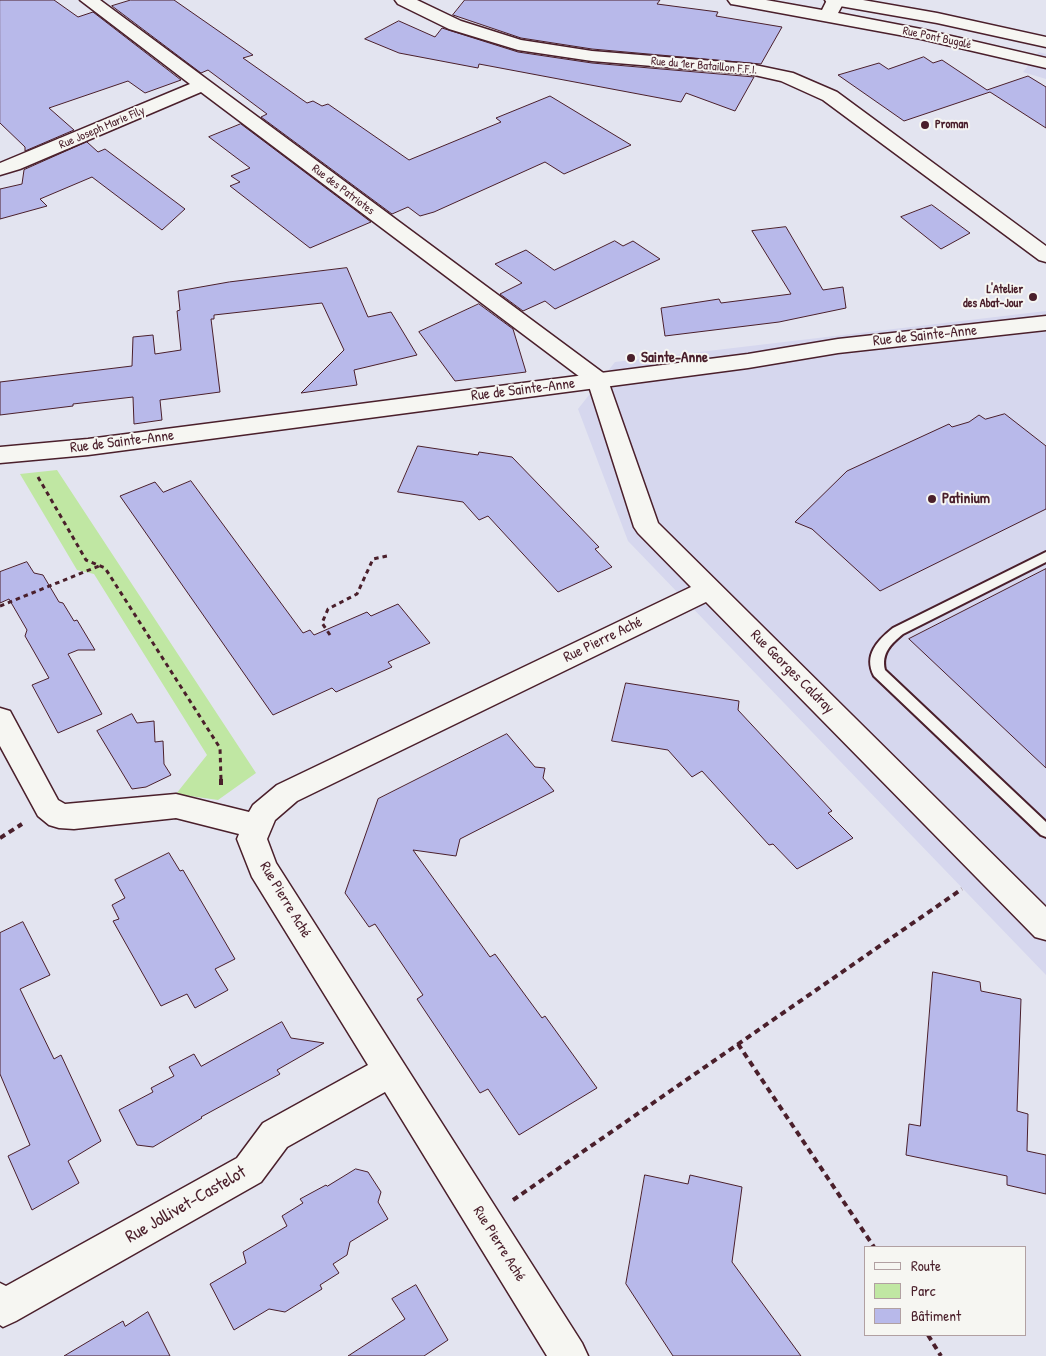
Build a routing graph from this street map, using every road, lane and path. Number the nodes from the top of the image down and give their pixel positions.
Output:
1 (89, 0) edge
2 (404, 0) edge
3 (737, 0) edge
4 (839, 4) edge
5 (1046, 42) edge
6 (1046, 63) edge
7 (204, 85) junction
8 (0, 169) edge
9 (1046, 256) edge
10 (1046, 323) edge
11 (598, 380) junction
12 (25, 453) junction
13 (0, 455) edge
14 (387, 556) dead end
15 (1046, 557) edge
16 (99, 566) junction
17 (709, 589) junction
18 (0, 606) edge
19 (330, 634) dead end
20 (0, 719) edge
21 (211, 814) junction
22 (22, 824) dead end
23 (257, 826) junction
24 (1046, 831) edge
25 (0, 838) edge
26 (989, 870) junction
27 (1046, 928) edge
28 (738, 1044) junction
29 (390, 1071) junction
30 (484, 1220) junction
31 (873, 1246) edge
32 (0, 1302) edge
33 (929, 1336) edge
34 (562, 1354) edge
35 (941, 1356) edge

1 - 7 street, Rue des Patriotes
2 - 9 street, Rue du 1er Bataillon F.F.I.
3 - 4 street, Rue Pont Bugalé
4 - 5 street
4 - 6 street, Rue Pont Bugalé
7 - 8 street, Rue Joseph Marie Fily
7 - 11 street, Rue des Patriotes
10 - 11 street, Rue de Sainte-Anne
11 - 12 street, Rue de Sainte-Anne
11 - 17 street, Rue Georges Caldray
12 - 13 street, Rue de Sainte-Anne
12 - 16 path
14 - 19 path
15 - 24 lane
16 - 18 path
16 - 21 path
17 - 23 street, Rue Pierre Aché
17 - 26 street, Rue Georges Caldray
20 - 21 street
21 - 23 street
22 - 25 path
23 - 29 street, Rue Pierre Aché
26 - 27 street, Rue Georges Caldray
26 - 28 path
28 - 30 path
28 - 31 path
29 - 30 street, Rue Pierre Aché
29 - 32 street, Rue Jollivet-Castelot
30 - 34 street, Rue Pierre Aché
33 - 35 path

